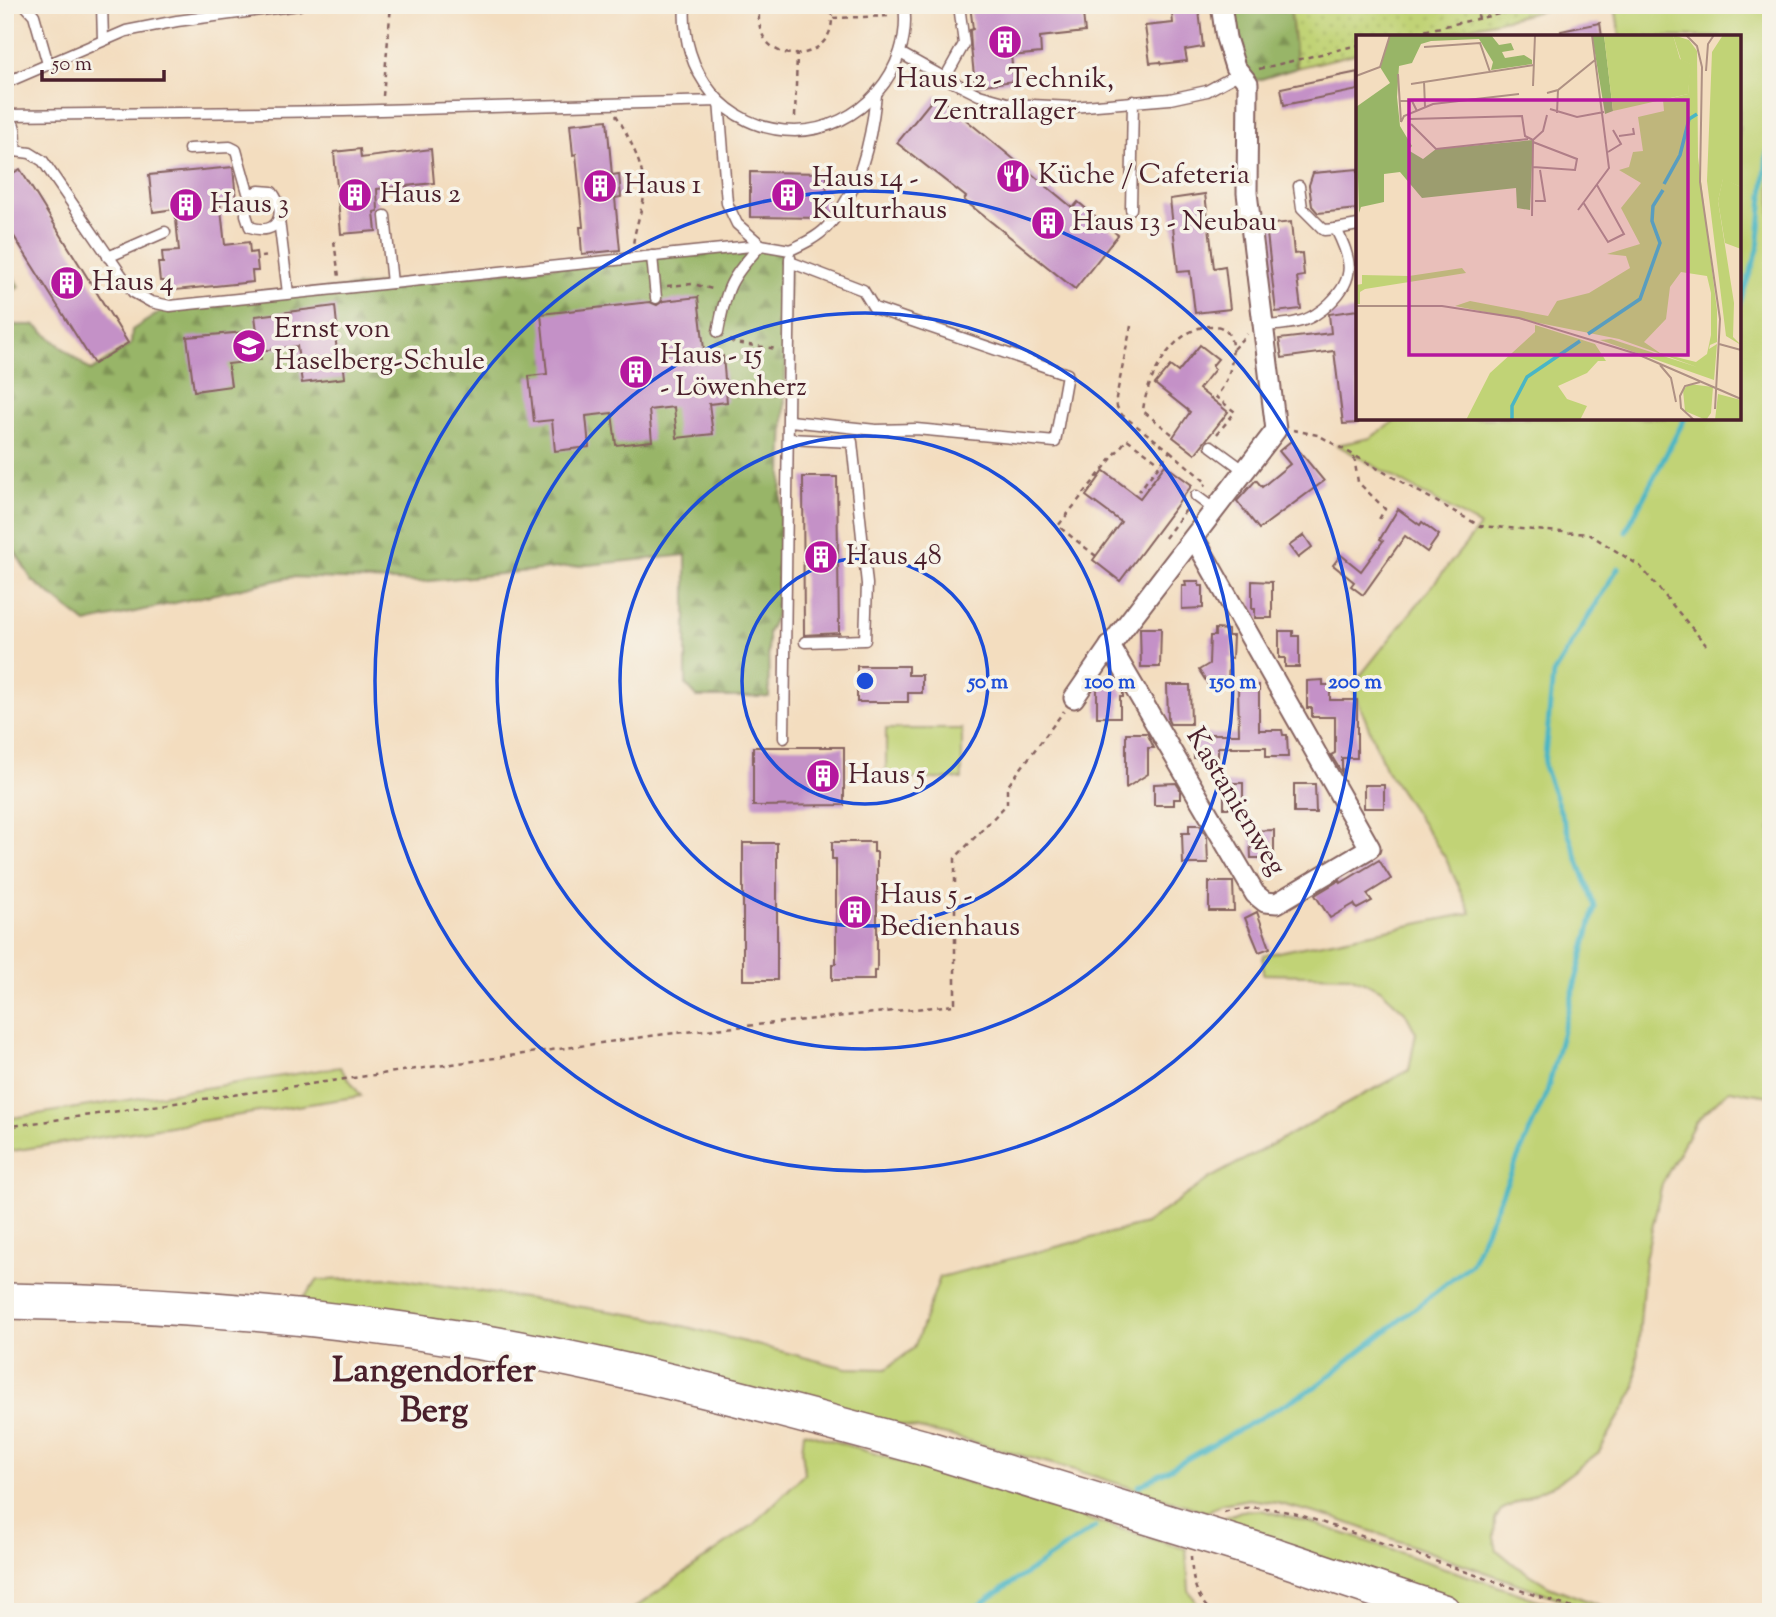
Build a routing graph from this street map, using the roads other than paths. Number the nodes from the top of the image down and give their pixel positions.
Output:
1 (25, 5) edge
2 (102, 5) edge
3 (299, 5) edge
4 (685, 5) edge
5 (959, 5) edge
6 (1221, 5) edge
7 (904, 10) edge
8 (103, 40) junction
9 (900, 53) junction
10 (48, 64) junction
11 (1240, 73) junction
12 (945, 78) junction
13 (5, 83) edge
14 (876, 95) junction
15 (719, 101) junction
16 (1133, 101) junction
17 (6, 115) edge
18 (189, 149) dead end
19 (10, 154) edge
20 (1299, 186) dead end
21 (249, 196) junction
22 (1131, 209) dead end
23 (385, 216) dead end
24 (278, 219) junction
25 (1356, 226) edge
26 (1336, 229) junction
27 (165, 232) dead end
28 (761, 245) junction
29 (790, 250) junction
30 (652, 256) junction
31 (108, 257) junction
32 (790, 262) junction
33 (392, 282) junction
34 (288, 293) junction
35 (655, 293) road end
36 (1264, 326) junction
37 (718, 332) road end
38 (790, 421) junction
39 (789, 439) junction
40 (1211, 446) road end
41 (1245, 471) junction
42 (1196, 496) road end
43 (1215, 510) junction
44 (1194, 538) junction
45 (805, 642) dead end
46 (1110, 646) junction
47 (1074, 698) road end
48 (785, 738) dead end
49 (5, 1301) edge
50 (1443, 1612) edge

1 - 10 lane
2 - 8 lane
3 - 8 lane
4 - 15 lane
5 - 12 lane
6 - 11 street
7 - 9 lane
8 - 10 lane
9 - 12 lane
9 - 14 lane
10 - 13 lane
11 - 16 lane
11 - 36 street
12 - 16 lane
14 - 15 lane
14 - 29 lane
15 - 17 lane
15 - 28 lane
16 - 22 lane
17 - 19 lane
18 - 21 lane
19 - 31 lane
20 - 26 lane
21 - 24 lane
21 - 24 lane
23 - 33 lane
24 - 34 lane
25 - 26 lane
26 - 36 lane
27 - 31 lane
28 - 29 lane
28 - 30 lane
28 - 37 lane
29 - 32 lane
30 - 33 lane
30 - 35 lane
31 - 34 lane
32 - 38 lane
32 - 38 lane
33 - 34 lane
36 - 41 street
38 - 39 lane
39 - 45 lane
39 - 48 lane
40 - 41 lane
41 - 43 street
42 - 43 lane
43 - 44 street
44 - 46 street
44 - 46 street, Kastanienweg
46 - 47 street
49 - 50 highway, bridge

